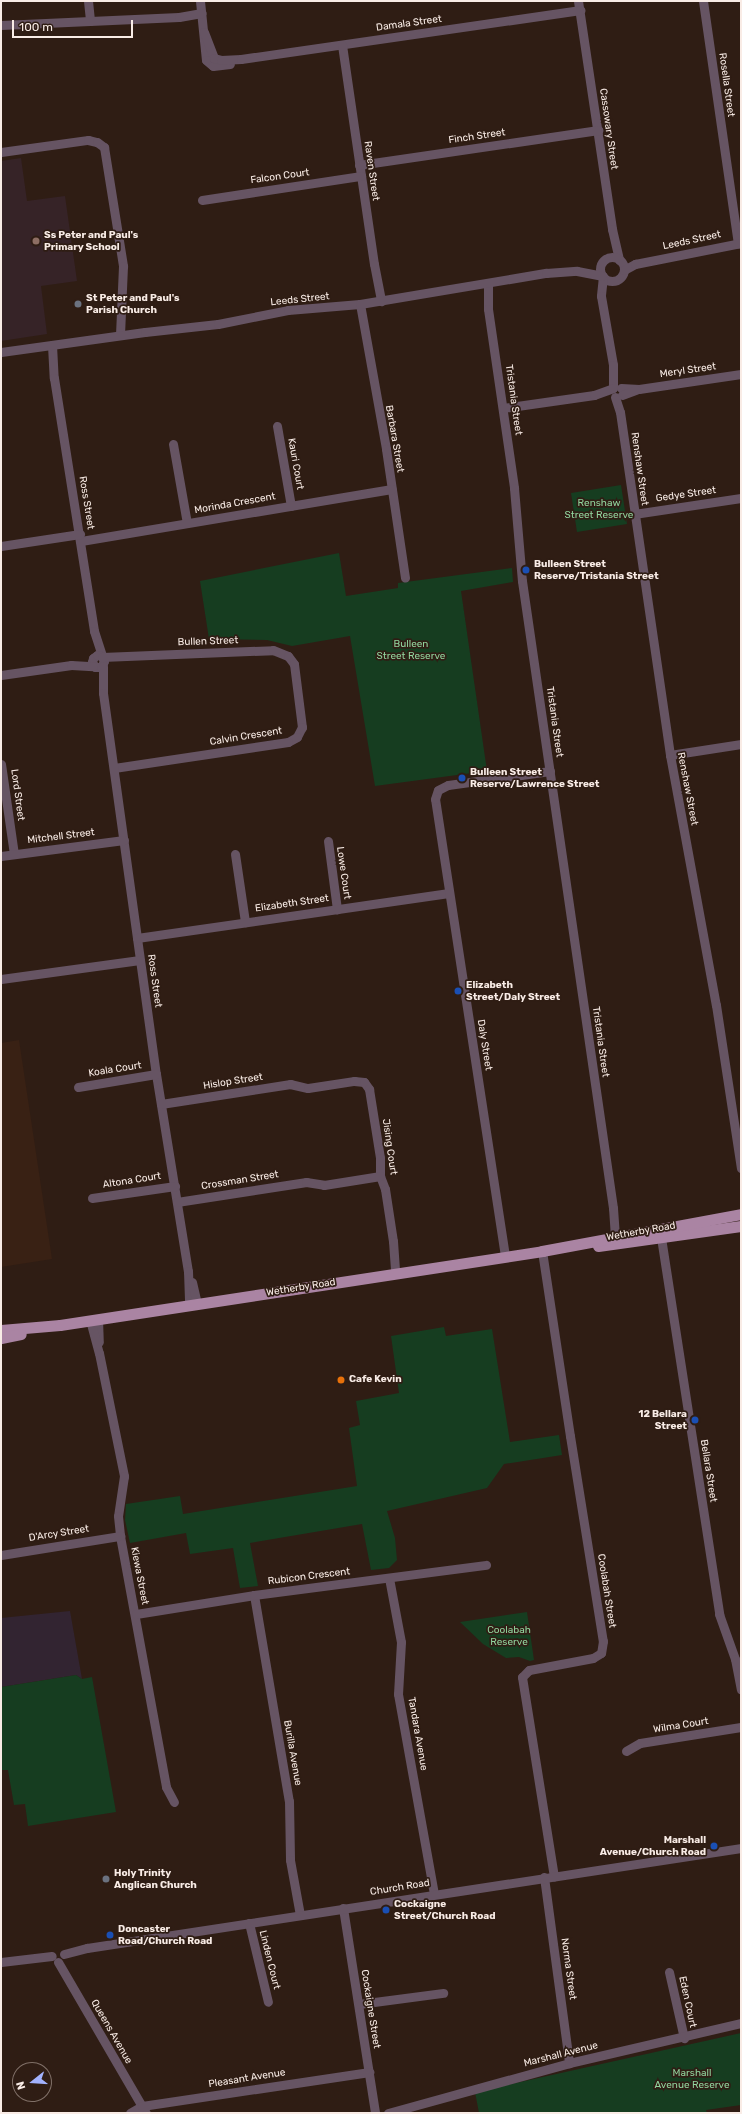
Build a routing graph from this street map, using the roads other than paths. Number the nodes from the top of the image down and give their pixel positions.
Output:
1 (88, 1) edge
2 (200, 1) edge
3 (703, 1) edge
4 (579, 6) edge
5 (202, 17) junction
6 (90, 21) junction
7 (1, 25) edge
8 (342, 44) junction
9 (598, 130) junction
10 (1, 152) edge
11 (360, 165) junction
12 (361, 176) junction
13 (202, 200) dead end
14 (612, 229) junction
15 (740, 243) edge
16 (609, 258) junction
17 (602, 264) junction
18 (621, 264) junction
19 (577, 271) junction
20 (603, 276) junction
21 (612, 281) junction
22 (484, 284) junction
23 (381, 301) junction
24 (360, 304) junction
25 (604, 304) junction
26 (120, 335) junction
27 (50, 346) junction
28 (1, 352) edge
29 (741, 374) edge
30 (617, 392) junction
31 (503, 408) junction
32 (277, 426) dead end
33 (173, 444) dead end
34 (392, 489) junction
35 (741, 498) edge
36 (290, 506) junction
37 (634, 514) junction
38 (187, 523) junction
39 (81, 538) junction
40 (1, 546) edge
41 (405, 578) dead end
42 (288, 656) joint
43 (98, 661) junction
44 (1, 675) edge
45 (741, 744) edge
46 (670, 754) junction
47 (1, 764) edge
48 (114, 768) junction
49 (550, 771) junction
50 (124, 840) junction
51 (328, 841) dead end
52 (14, 854) junction
53 (235, 854) dead end
54 (1, 856) edge
55 (449, 893) junction
56 (337, 909) junction
57 (245, 922) junction
58 (137, 938) junction
59 (140, 960) junction
60 (1, 979) edge
61 (156, 1074) junction
62 (364, 1082) joint
63 (78, 1087) dead end
64 (161, 1104) junction
65 (740, 1154) edge
66 (741, 1168) edge
67 (380, 1176) junction
68 (175, 1186) junction
69 (92, 1198) dead end
70 (177, 1202) junction
71 (741, 1214) edge
72 (741, 1226) edge
73 (660, 1233) junction
74 (617, 1238) junction
75 (542, 1250) junction
76 (505, 1256) junction
77 (398, 1273) junction
78 (193, 1304) junction
79 (94, 1320) junction
80 (60, 1325) junction
81 (1, 1330) edge
82 (1, 1338) edge
83 (120, 1536) junction
84 (1, 1555) edge
85 (486, 1565) dead end
86 (389, 1578) junction
87 (254, 1595) junction
88 (136, 1614) junction
89 (741, 1689) edge
90 (741, 1727) edge
91 (626, 1751) dead end
92 (174, 1802) dead end
93 (741, 1848) edge
94 (554, 1876) junction
95 (544, 1878) junction
96 (434, 1894) junction
97 (343, 1908) junction
98 (300, 1915) junction
99 (249, 1923) junction
100 (58, 1957) junction
101 (1, 1962) edge
102 (669, 1972) dead end
103 (443, 1992) dead end
104 (268, 2002) dead end
105 (359, 2004) junction
106 (741, 2023) edge
107 (684, 2038) junction
108 (570, 2063) junction
109 (369, 2072) junction
110 (144, 2110) edge
111 (130, 2113) edge
112 (375, 2113) edge
113 (388, 2113) edge

1 - 6 street
2 - 5 street
3 - 15 street, Rosella Street
4 - 8 street, Damala Street
4 - 9 street, Cassowary Street
5 - 6 street
5 - 8 street, Damala Street
6 - 7 street
8 - 11 street, Raven Street
9 - 11 street, Finch Street
9 - 14 street, Cassowary Street
10 - 26 street
11 - 12 street, Raven Street
12 - 13 street, Falcon Court
12 - 23 street, Raven Street
14 - 16 street
14 - 18 street, Cassowary Street
15 - 18 street, Leeds Street
16 - 17 street
16 - 18 street
17 - 19 street, Leeds Street
17 - 20 street
18 - 21 street
19 - 20 street, Leeds Street
19 - 22 street, Leeds Street
20 - 21 street
20 - 25 street, Renshaw Street
21 - 25 street, Renshaw Street
22 - 23 street, Leeds Street
22 - 31 street, Tristania Street
23 - 24 street, Leeds Street
24 - 26 street, Leeds Street
24 - 34 street, Barbara Street
25 - 30 street, Renshaw Street
26 - 27 street, Leeds Street
27 - 28 street, Leeds Street
27 - 39 street, Ross Street
29 - 30 street, Meryl Street
30 - 31 street
30 - 37 street, Renshaw Street
31 - 49 street, Tristania Street
32 - 36 street, Kauri Court
33 - 38 street
34 - 36 street, Morinda Crescent
34 - 41 street, Barbara Street
35 - 37 street, Gedye Street
36 - 38 street, Morinda Crescent
37 - 46 street, Renshaw Street
38 - 39 street, Morinda Crescent
39 - 40 street, Morinda Crescent
39 - 43 street, Ross Street
42 - 43 street, Bullen Street
42 - 48 street, Calvin Crescent
43 - 44 street, Bullen Street
43 - 48 street, Ross Street
45 - 46 street
46 - 65 street, Renshaw Street
47 - 52 street, Lord Street
48 - 50 street, Ross Street
49 - 55 street, Daly Street
49 - 74 street, Tristania Street
50 - 52 street, Mitchell Street
50 - 58 street, Ross Street
51 - 56 street, Lowe Court
52 - 54 street, Mitchell Street
53 - 57 street
55 - 56 street, Elizabeth Street
55 - 76 street, Daly Street
56 - 57 street, Elizabeth Street
57 - 58 street, Elizabeth Street
58 - 59 street, Ross Street
59 - 60 street
59 - 61 street, Ross Street
61 - 63 street, Koala Court
61 - 64 street, Ross Street
62 - 64 street, Hislop Street
62 - 67 street, Jising Court
64 - 68 street, Ross Street
65 - 66 street, Renshaw Street
67 - 70 street, Crossman Street
67 - 77 street, Jising Court
68 - 69 street, Altona Court
68 - 70 street, Ross Street
70 - 78 street, Ross Street
71 - 73 main road, Wetherby Road
72 - 73 main road, Wetherby Road
73 - 74 main road, Wetherby Road
73 - 89 street, Bellara Street
74 - 75 main road, Wetherby Road
75 - 76 main road, Wetherby Road
75 - 94 street, Coolabah Street
76 - 77 main road, Wetherby Road
77 - 78 main road, Wetherby Road
78 - 79 main road, Wetherby Road
79 - 80 main road, Wetherby Road
79 - 83 street, Kiewa Street
80 - 81 main road, Wetherby Road
80 - 82 main road, Wetherby Road
83 - 84 street, D'Arcy Street
83 - 88 street, Kiewa Street
85 - 86 street, Rubicon Crescent
86 - 87 street, Rubicon Crescent
86 - 96 street, Tandara Avenue
87 - 88 street, Rubicon Crescent
87 - 98 street, Burilla Avenue
88 - 92 street, Kiewa Street
90 - 91 street, Wilma Court
93 - 94 street, Church Road
94 - 95 street, Church Road
95 - 96 street, Church Road
95 - 108 street, Norma Street
96 - 97 street, Church Road
97 - 98 street, Church Road
97 - 105 street, Cockaigne Street
98 - 99 street, Church Road
99 - 100 street, Church Road
99 - 104 street, Linden Court
100 - 101 street, Church Road
100 - 110 street, Queens Avenue
102 - 107 street, Eden Court
103 - 105 street
105 - 109 street, Cockaigne Street
106 - 107 street, Marshall Avenue
107 - 108 street, Marshall Avenue
108 - 113 street, Marshall Avenue
109 - 110 street, Pleasant Avenue
109 - 112 street, Cockaigne Street
110 - 111 street, Pleasant Avenue

